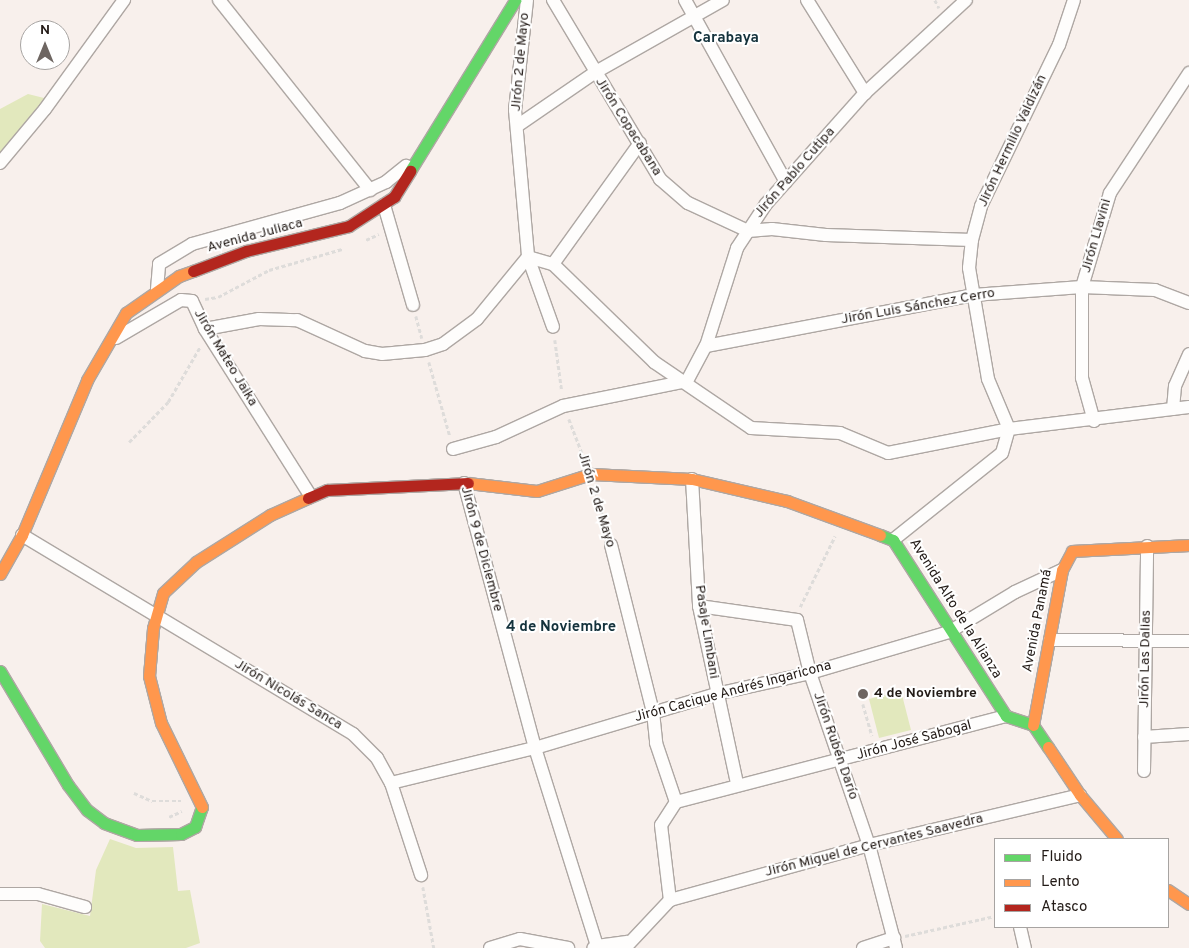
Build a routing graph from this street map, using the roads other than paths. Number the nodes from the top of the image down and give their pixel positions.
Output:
1 (124, 0) edge
2 (219, 0) edge
3 (527, 0) edge
4 (553, 0) edge
5 (685, 0) edge
6 (723, 0) edge
7 (807, 0) edge
8 (966, 0) edge
9 (1074, 0) edge
10 (514, 2) edge
11 (693, 16) junction
12 (594, 73) junction
13 (1189, 73) edge
14 (865, 93) junction
15 (517, 126) junction
16 (640, 143) junction
17 (418, 157) junction
18 (0, 163) edge
19 (786, 182) junction
20 (370, 190) junction
21 (384, 205) junction
22 (748, 231) junction
23 (972, 240) junction
24 (528, 257) junction
25 (553, 264) junction
26 (1082, 287) junction
27 (157, 289) junction
28 (973, 295) junction
29 (1189, 303) edge
30 (413, 305) road end
31 (553, 326) road end
32 (205, 329) junction
33 (109, 342) junction
34 (706, 346) junction
35 (1189, 354) edge
36 (687, 381) junction
37 (1189, 408) edge
38 (1173, 409) junction
39 (1094, 421) junction
40 (1009, 429) junction
41 (453, 449) road end
42 (692, 479) junction
43 (464, 483) junction
44 (310, 495) junction
45 (22, 535) junction
46 (893, 540) junction
47 (611, 545) road end
48 (1189, 545) edge
49 (1147, 546) junction
50 (1062, 570) junction
51 (0, 574) edge
52 (699, 606) junction
53 (157, 617) junction
54 (949, 632) junction
55 (1050, 640) junction
56 (1146, 641) junction
57 (1189, 641) edge
58 (0, 671) edge
59 (810, 673) junction
60 (716, 694) junction
61 (653, 712) junction
62 (1006, 716) junction
63 (1033, 725) junction
64 (1189, 734) edge
65 (1144, 737) junction
66 (535, 748) junction
67 (841, 761) junction
68 (1144, 771) dead end
69 (391, 783) junction
70 (737, 784) junction
71 (1080, 795) junction
72 (676, 802) junction
73 (1116, 838) edge
74 (868, 845) junction
75 (421, 875) road end
76 (1169, 891) edge
77 (0, 894) edge
78 (670, 900) junction
79 (1189, 904) edge
80 (85, 907) dead end
81 (1020, 928) edge
82 (895, 943) edge
83 (626, 945) edge
84 (595, 947) edge
85 (490, 948) edge
86 (568, 948) edge
87 (863, 948) edge
88 (1025, 948) edge

1 - 18 street
2 - 20 street
3 - 15 street, Jirón 2 de Mayo
4 - 12 street, Jirón Copacabana
5 - 11 street
6 - 11 street
7 - 14 street
8 - 14 street, Jirón Pablo Cutipa
9 - 23 street, Jirón Hermilio Valdizán
10 - 17 main road, Avenida Juliaca
11 - 12 street
11 - 19 street
12 - 15 street
12 - 16 street, Jirón Copacabana
13 - 26 street, Jirón Llavini
14 - 19 street, Jirón Pablo Cutipa
15 - 24 street, Jirón 2 de Mayo
16 - 22 street, Jirón Copacabana
16 - 25 street
17 - 20 street
17 - 21 main road, Avenida Juliaca
19 - 22 street, Jirón Pablo Cutipa
20 - 27 street
21 - 27 main road, Avenida Juliaca
21 - 30 street
22 - 23 street
22 - 34 street, Jirón Pablo Cutipa
23 - 28 street, Jirón Hermilio Valdizán
24 - 25 street
24 - 31 street, Jirón 2 de Mayo
24 - 32 street
25 - 36 street
26 - 28 street, Jirón Luis Sánchez Cerro
26 - 29 street, Jirón Luis Sánchez Cerro
26 - 39 street, Jirón Llavini
27 - 33 main road, Avenida Juliaca
28 - 34 street, Jirón Luis Sánchez Cerro
28 - 40 street, Jirón Hermilio Valdizán
32 - 33 street, Jirón Mateo Jaika
32 - 44 street, Jirón Mateo Jaika
33 - 45 main road, Avenida Juliaca
34 - 36 street, Jirón Pablo Cutipa
35 - 38 street
36 - 40 street
36 - 41 street
37 - 38 street
38 - 39 street
39 - 40 street
40 - 46 street
42 - 43 main road, Avenida Alto de la Alianza
42 - 46 main road, Avenida Alto de la Alianza
42 - 52 street, Pasaje Limbani
43 - 44 main road, Avenida Alto de la Alianza
43 - 66 street, Jirón 9 de Diciembre
44 - 53 main road, Avenida Alto de la Alianza
45 - 51 main road, Avenida Juliaca
45 - 53 street, Jirón Nicolás Sanca
46 - 54 main road, Avenida Alto de la Alianza
47 - 61 street, Jirón 2 de Mayo
48 - 49 main road, Avenida Panamá
49 - 50 main road, Avenida Panamá
49 - 56 street, Jirón Las Dalias
50 - 54 street, Jirón Cacique Andrés Ingaricona
50 - 55 main road, Avenida Panamá
52 - 59 street, Jirón Rubén Darío
52 - 60 street, Pasaje Limbani
53 - 58 main road, Avenida Alto de la Alianza
53 - 69 street, Jirón Nicolás Sanca
54 - 59 street, Jirón Cacique Andrés Ingaricona
54 - 62 main road, Avenida Alto de la Alianza
55 - 56 street
55 - 63 main road, Avenida Panamá
56 - 57 street
56 - 65 street, Jirón Las Dalias
59 - 60 street, Jirón Cacique Andrés Ingaricona
59 - 67 street, Jirón Rubén Darío
60 - 61 street, Jirón Cacique Andrés Ingaricona
60 - 70 street, Pasaje Limbani
61 - 66 street, Jirón Cacique Andrés Ingaricona
61 - 72 street, Jirón 2 de Mayo
62 - 63 main road
62 - 67 street, Jirón José Sabogal
63 - 71 main road
64 - 65 street
65 - 68 street, Jirón Las Dalias
66 - 69 street, Jirón Cacique Andrés Ingaricona
66 - 84 street, Jirón 9 de Diciembre
67 - 70 street, Jirón José Sabogal
67 - 74 street, Jirón Rubén Darío
69 - 75 street, Jirón Nicolás Sanca
70 - 72 street, Jirón José Sabogal
71 - 73 main road
71 - 74 street, Jirón Miguel de Cervantes Saavedra
72 - 78 street
74 - 78 street, Jirón Miguel de Cervantes Saavedra
74 - 82 street, Jirón Rubén Darío
76 - 79 main road
77 - 80 street
78 - 83 street
81 - 88 street
82 - 87 street
83 - 84 street
85 - 86 street

